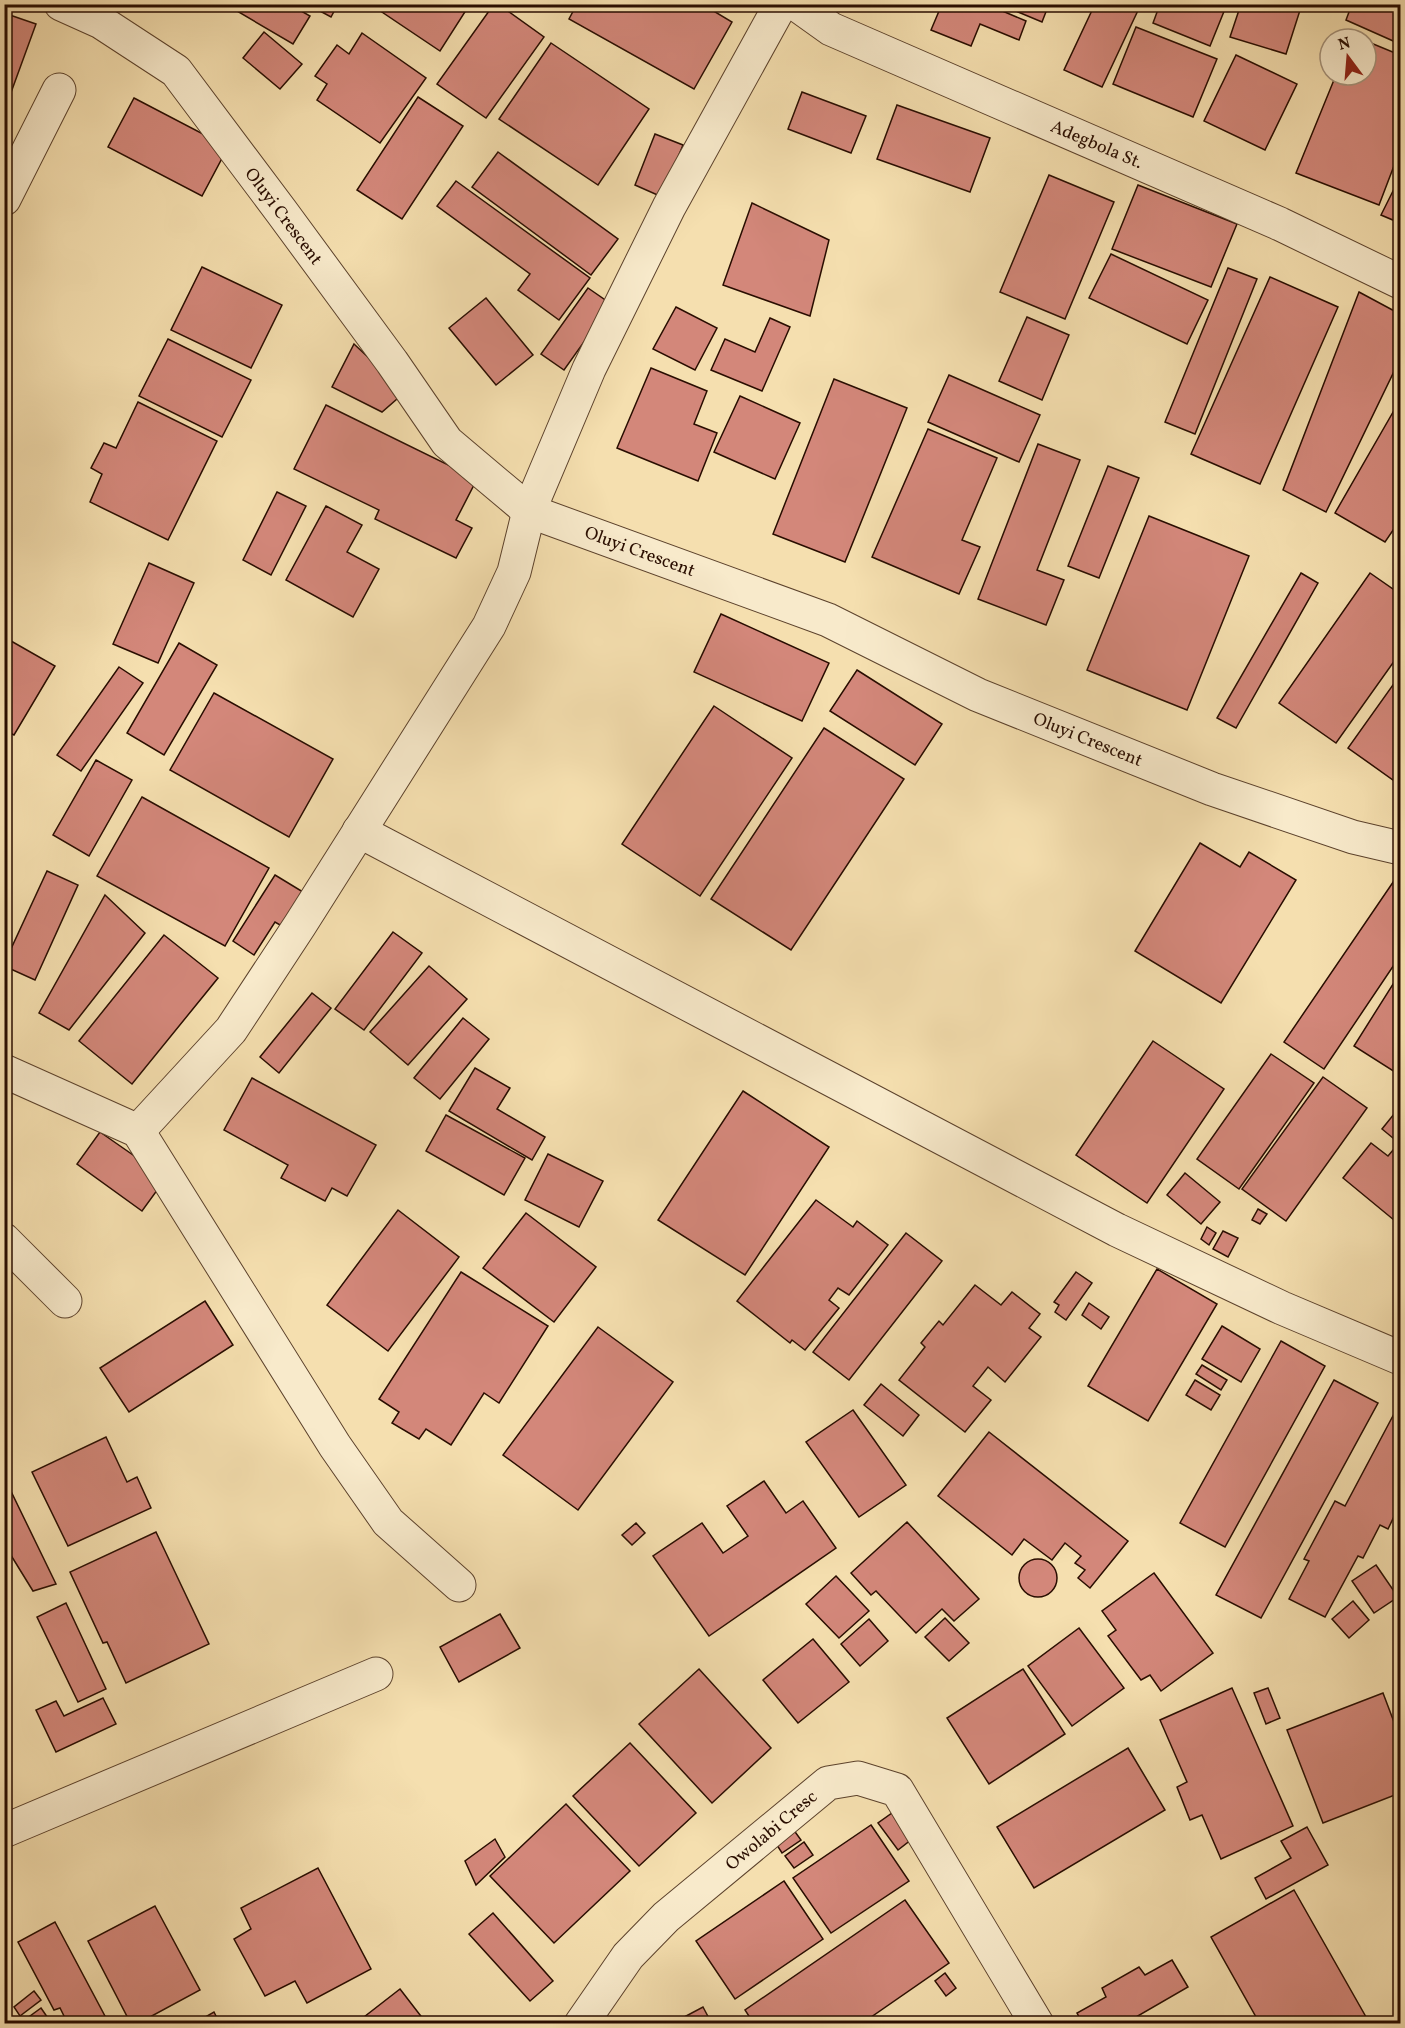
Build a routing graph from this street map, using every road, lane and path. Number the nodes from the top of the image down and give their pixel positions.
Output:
1 (61, 4) edge
2 (781, 4) edge
3 (796, 4) edge
4 (59, 90) dead end
5 (4, 200) edge
6 (1401, 282) edge
7 (529, 511) junction
8 (359, 831) junction
9 (1401, 848) edge
10 (4, 1071) edge
11 (138, 1131) junction
12 (4, 1240) edge
13 (65, 1301) dead end
14 (1401, 1358) edge
15 (459, 1585) dead end
16 (376, 1674) dead end
17 (4, 1831) edge
18 (581, 2024) edge
19 (1037, 2024) edge

1 - 7 street, Oluyi Crescent
2 - 7 street
3 - 6 street, Adegbola St.
4 - 5 street
7 - 8 street
7 - 9 street, Oluyi Crescent
8 - 11 street
8 - 14 street
10 - 11 street
11 - 15 street
12 - 13 street
16 - 17 street
18 - 19 street, Owolabi Cresc

